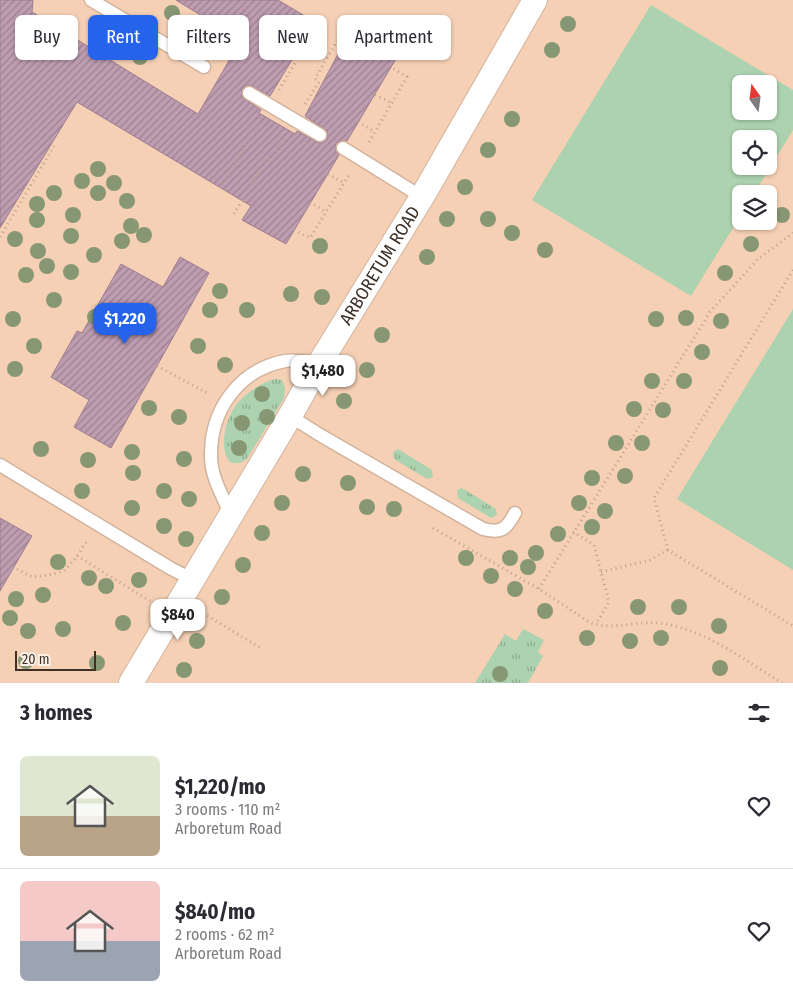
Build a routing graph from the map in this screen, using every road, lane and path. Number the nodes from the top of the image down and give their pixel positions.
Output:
1 (91, 0) edge
2 (535, 0) edge
3 (204, 67) dead end
4 (249, 93) dead end
5 (375, 95) dead end
6 (392, 103) dead end
7 (358, 122) dead end
8 (375, 132) dead end
9 (320, 135) dead end
10 (54, 146) dead end
11 (343, 148) dead end
12 (328, 174) dead end
13 (344, 183) dead end
14 (422, 197) junction
15 (310, 202) dead end
16 (326, 212) dead end
17 (793, 233) edge
18 (0, 236) edge
19 (793, 270) edge
20 (319, 364) junction
21 (157, 366) dead end
22 (224, 402) junction
23 (290, 416) junction
24 (0, 465) edge
25 (515, 512) dead end
26 (231, 515) junction
27 (98, 524) junction
28 (433, 528) dead end
29 (573, 532) junction
30 (668, 550) junction
31 (77, 556) junction
32 (16, 569) dead end
33 (601, 572) junction
34 (193, 580) junction
35 (539, 588) junction
36 (150, 601) dead end
37 (197, 610) dead end
38 (596, 625) junction
39 (793, 626) edge
40 (262, 649) dead end
41 (131, 683) edge
42 (782, 683) edge

1 - 3 lane
2 - 14 street, ARBORETUM ROAD
4 - 9 lane
5 - 6 path
7 - 8 path
10 - 18 path
11 - 14 lane
12 - 13 path
14 - 20 street, ARBORETUM ROAD
15 - 16 path
17 - 29 path
19 - 30 path
20 - 22 lane
20 - 23 street, ARBORETUM ROAD
21 - 22 path
22 - 26 lane
23 - 25 lane
23 - 26 street, ARBORETUM ROAD
24 - 27 lane
26 - 34 street, ARBORETUM ROAD
27 - 31 path
27 - 34 lane
28 - 35 path
29 - 33 path
29 - 35 path
30 - 33 path
30 - 39 path
31 - 32 path
31 - 36 path
33 - 38 path
34 - 41 street, ARBORETUM ROAD
35 - 38 path
37 - 40 path
38 - 42 path

